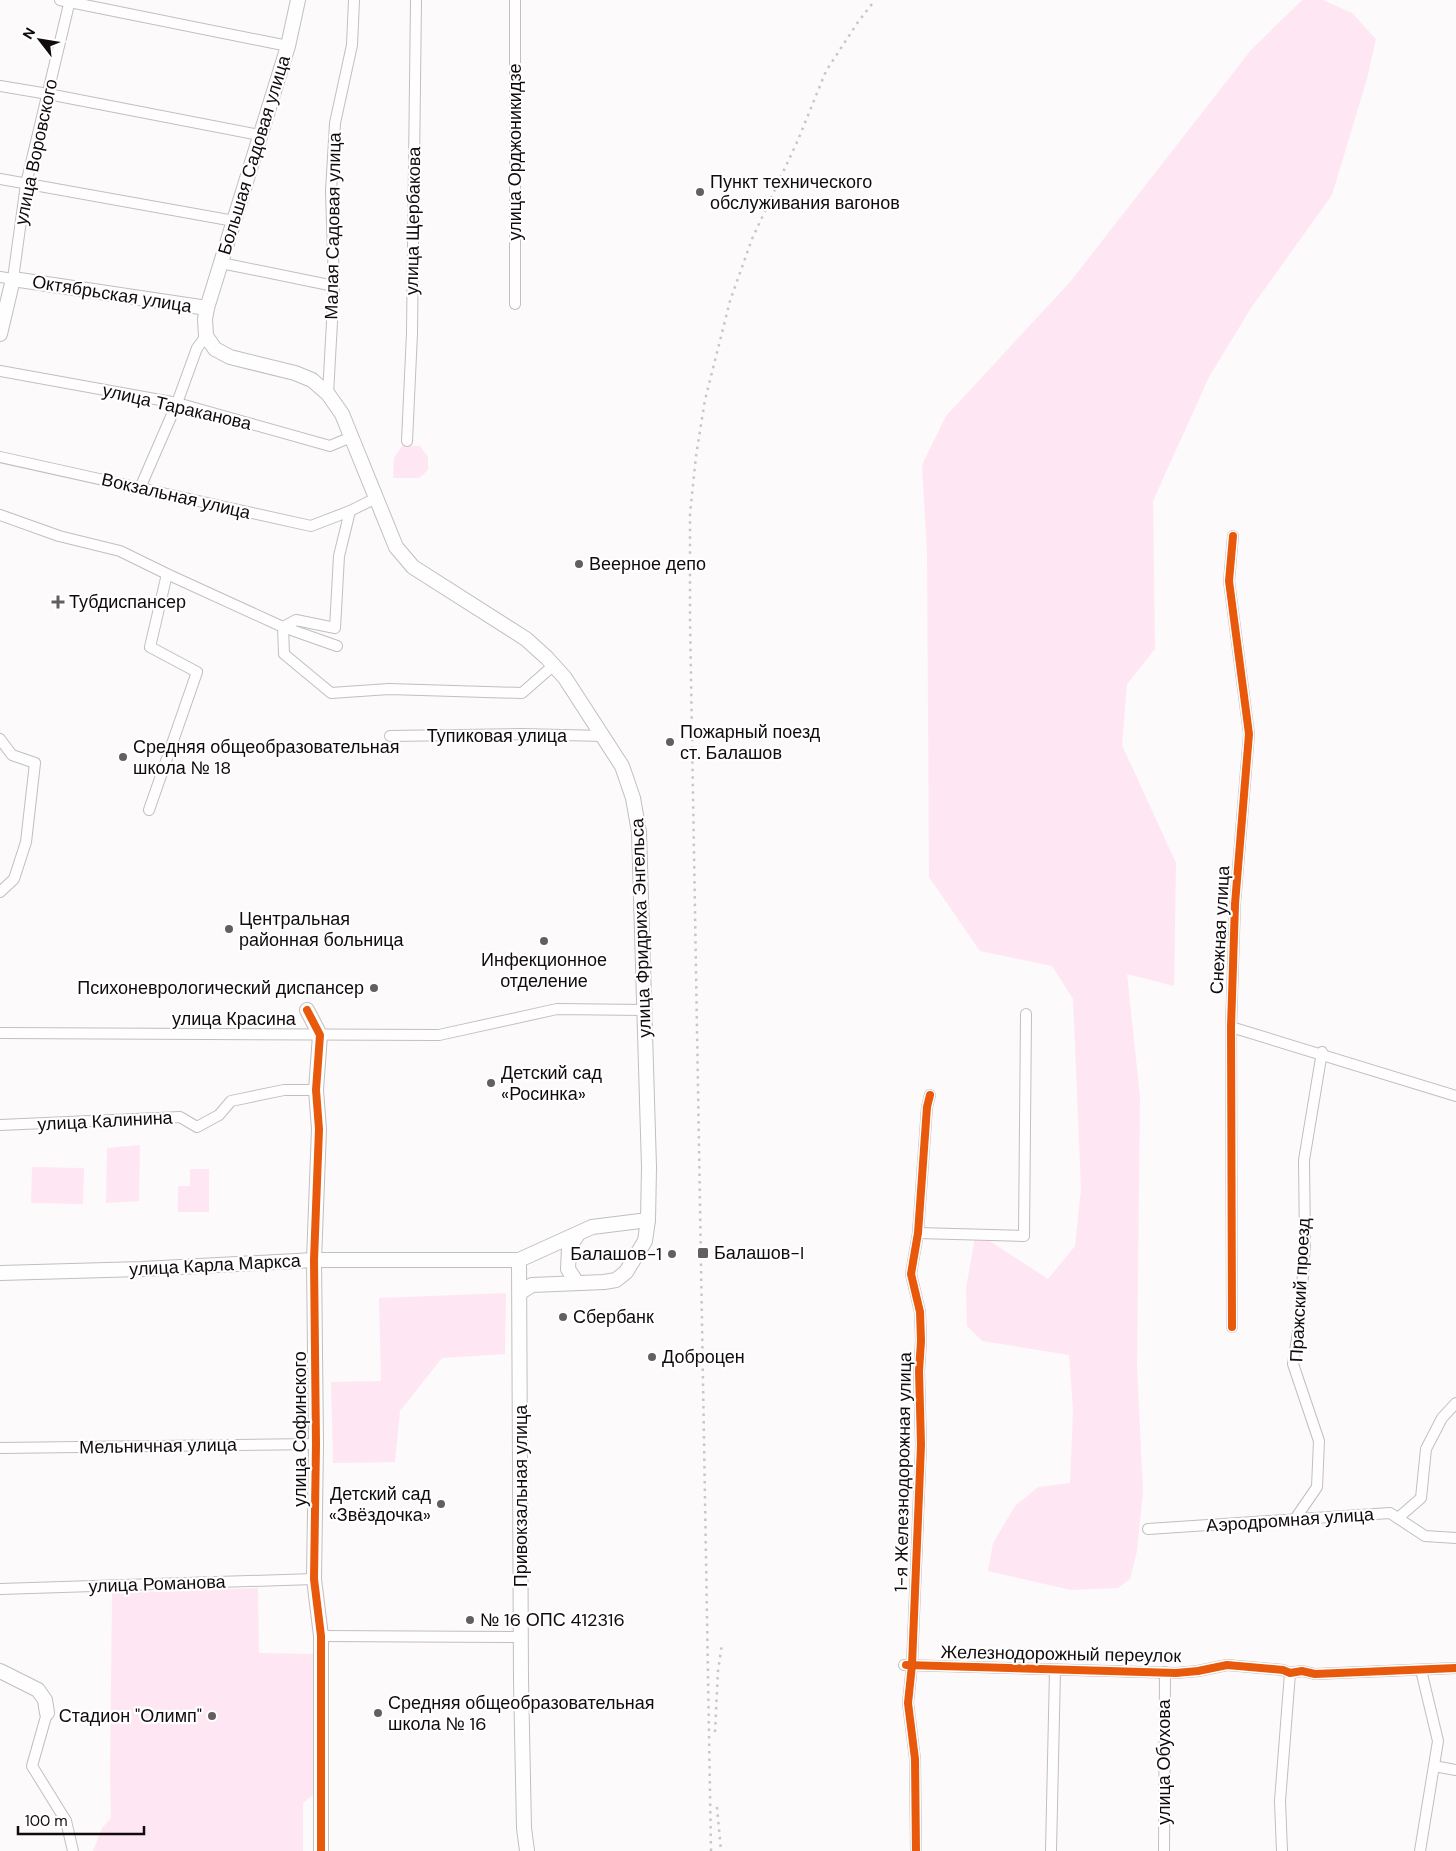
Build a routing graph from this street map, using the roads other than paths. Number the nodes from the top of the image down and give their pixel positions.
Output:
1 (298, 0) edge
2 (354, 0) edge
3 (416, 0) edge
4 (515, 0) edge
5 (67, 1) edge
6 (288, 46) junction
7 (0, 86) edge
8 (48, 94) junction
9 (259, 135) junction
10 (0, 179) edge
11 (26, 184) junction
12 (234, 221) junction
13 (221, 263) junction
14 (7, 278) edge
15 (334, 286) junction
16 (515, 304) dead end
17 (207, 308) junction
18 (0, 334) edge
19 (206, 336) junction
20 (0, 371) edge
21 (328, 394) junction
22 (177, 404) junction
23 (351, 437) junction
24 (407, 441) dead end
25 (0, 457) edge
26 (140, 488) junction
27 (376, 498) junction
28 (350, 511) junction
29 (0, 515) edge
30 (1233, 536) dead end
31 (167, 574) junction
32 (283, 627) junction
33 (337, 646) dead end
34 (554, 665) junction
35 (390, 736) dead end
36 (604, 736) junction
37 (0, 739) edge
38 (149, 810) dead end
39 (0, 892) edge
40 (307, 1010) dead end
41 (644, 1010) junction
42 (1026, 1014) dead end
43 (1231, 1027) junction
44 (0, 1033) edge
45 (320, 1035) junction
46 (1322, 1053) junction
47 (316, 1090) junction
48 (930, 1095) dead end
49 (1456, 1096) edge
50 (0, 1125) edge
51 (648, 1220) junction
52 (918, 1233) junction
53 (578, 1234) junction
54 (314, 1260) junction
55 (519, 1260) junction
56 (0, 1273) edge
57 (577, 1283) junction
58 (520, 1292) junction
59 (1232, 1328) dead end
60 (1456, 1403) edge
61 (316, 1444) junction
62 (0, 1448) edge
63 (1398, 1518) junction
64 (1295, 1519) junction
65 (1148, 1529) dead end
66 (1456, 1538) edge
67 (314, 1579) junction
68 (0, 1589) edge
69 (321, 1636) junction
70 (521, 1637) junction
71 (908, 1665) junction
72 (1456, 1668) edge
73 (1054, 1670) junction
74 (1421, 1670) junction
75 (0, 1671) edge
76 (1165, 1672) junction
77 (1290, 1673) junction
78 (47, 1712) joint
79 (1434, 1766) junction
80 (1456, 1770) edge
81 (73, 1851) edge
82 (321, 1851) edge
83 (527, 1851) edge
84 (916, 1851) edge
85 (1051, 1851) edge
86 (1164, 1851) edge
87 (1282, 1851) edge
88 (1420, 1851) edge

1 - 6 main road, Большая Садовая улица
2 - 15 street, Малая Садовая улица
3 - 24 street, улица Щербакова
4 - 16 street, улица Орджоникидзе
5 - 6 street
5 - 8 street, улица Воровского
6 - 9 main road, Большая Садовая улица
7 - 8 street
8 - 9 street
8 - 11 street, улица Воровского
9 - 12 main road, Большая Садовая улица
10 - 11 street
11 - 12 street
11 - 14 street, улица Воровского
12 - 13 main road, Большая Садовая улица
13 - 15 street
13 - 17 main road, Большая Садовая улица
14 - 17 main road, Октябрьская улица
14 - 18 main road, улица Воровского
15 - 21 street, Малая Садовая улица
17 - 19 main road, Октябрьская улица
19 - 21 main road, Октябрьская улица
19 - 22 street
20 - 22 street, улица Тараканова
21 - 23 main road, улица Фридриха Энгельса
22 - 23 street, улица Тараканова
22 - 26 street
23 - 27 main road, улица Фридриха Энгельса
25 - 26 street, Вокзальная улица
26 - 28 street, Вокзальная улица
27 - 28 street, Вокзальная улица
27 - 34 main road, улица Фридриха Энгельса
28 - 32 street
29 - 31 street
30 - 43 street, Снежная улица
31 - 32 street
31 - 38 street
32 - 33 street
32 - 34 street
34 - 36 main road, улица Фридриха Энгельса
35 - 36 street, Тупиковая улица
36 - 41 main road, улица Фридриха Энгельса
37 - 39 street
40 - 45 main road
41 - 45 street, улица Красина
41 - 51 main road, улица Фридриха Энгельса
42 - 52 street
43 - 46 street
43 - 59 street, Снежная улица
44 - 45 street, улица Красина
45 - 47 main road, улица Софинского
46 - 49 street
46 - 64 street, Пражский проезд
47 - 50 street, улица Калинина
47 - 54 main road, улица Софинского
48 - 52 street, 1-я Железнодорожная улица
51 - 53 main road
51 - 57 main road, улица Фридриха Энгельса
52 - 71 street, 1-я Железнодорожная улица
53 - 55 main road
53 - 57 main road
54 - 55 main road, улица Карла Маркса
54 - 56 main road, улица Карла Маркса
54 - 61 main road, улица Софинского
55 - 58 main road, Привокзальная улица
57 - 58 main road, улица Фридриха Энгельса
58 - 70 main road, Привокзальная улица
60 - 63 street
61 - 62 street, Мельничная улица
61 - 67 main road, улица Софинского
63 - 64 street, Аэродромная улица
63 - 66 street, Аэродромная улица
64 - 65 street, Аэродромная улица
67 - 68 street, улица Романова
67 - 69 main road, улица Софинского
69 - 70 street
69 - 82 main road, улица Софинского
70 - 83 main road, Привокзальная улица
71 - 73 street, Железнодорожный переулок
71 - 84 street, 1-я Железнодорожная улица
72 - 74 street, Железнодорожный переулок
73 - 76 street, Железнодорожный переулок
73 - 85 street
74 - 77 street, Железнодорожный переулок
74 - 79 street
75 - 78 main road
76 - 77 street, Железнодорожный переулок
76 - 86 street, улица Обухова
77 - 87 street
78 - 81 street
79 - 80 street
79 - 88 street

